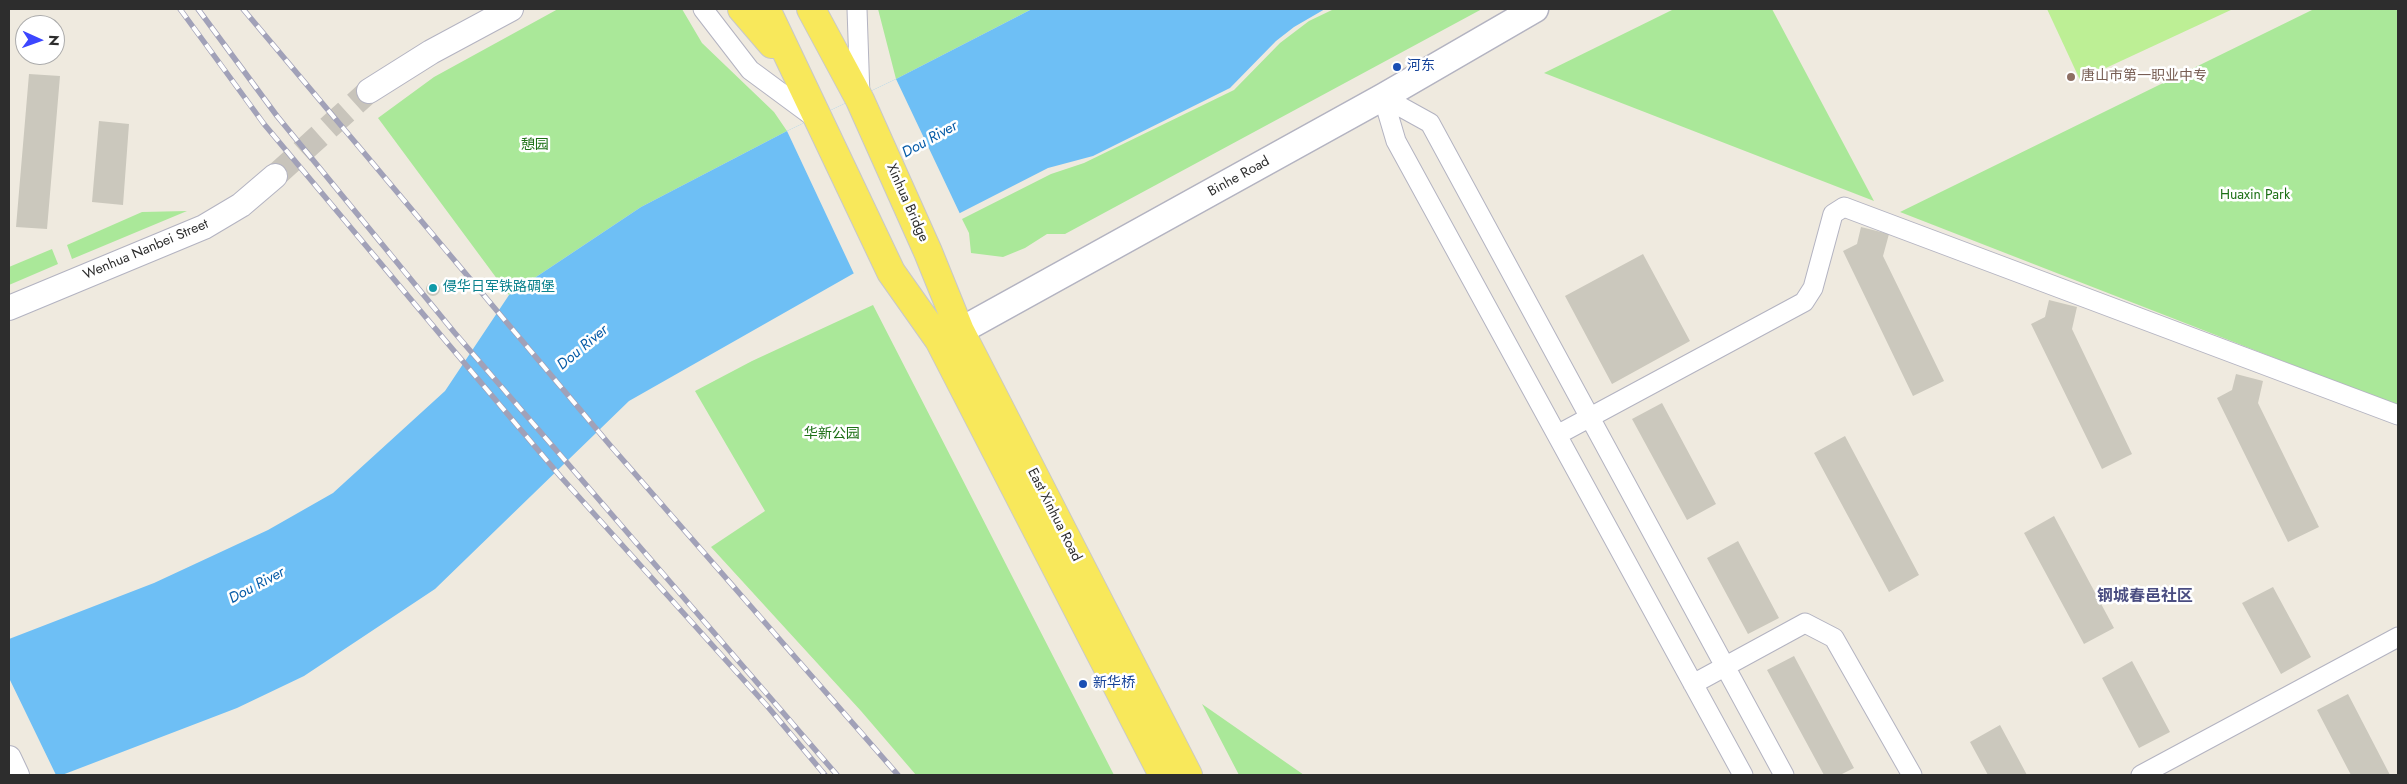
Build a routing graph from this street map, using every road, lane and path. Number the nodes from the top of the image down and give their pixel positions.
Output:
1 (511, 9) edge
2 (703, 9) edge
3 (742, 9) edge
4 (766, 9) edge
5 (811, 9) edge
6 (826, 9) edge
7 (857, 9) edge
8 (1535, 9) edge
9 (832, 47) junction
10 (796, 72) junction
11 (369, 91) tunnel mouth
12 (1384, 97) junction
13 (860, 100) junction
14 (820, 121) junction
15 (275, 176) tunnel mouth
16 (928, 252) joint
17 (9, 308) edge
18 (949, 336) junction
19 (2398, 416) edge
20 (1590, 417) junction
21 (1557, 435) junction
22 (2398, 637) edge
23 (1724, 666) junction
24 (1693, 684) junction
25 (9, 758) edge
26 (17, 775) edge
27 (1163, 775) edge
28 (1188, 775) edge
29 (1743, 775) edge
30 (1784, 775) edge
31 (1912, 775) edge
32 (2141, 775) edge

1 - 11 street
2 - 14 street
3 - 10 main road
4 - 10 main road
5 - 9 main road
6 - 9 main road
7 - 13 street
8 - 12 main road, Binhe Road
9 - 13 main road
10 - 14 main road
12 - 18 main road, Binhe Road
12 - 20 street
12 - 21 street
13 - 16 main road, Xinhua Bridge
14 - 18 main road, East Xinhua Road
15 - 17 street, Wenhua Nanbei Street
16 - 18 main road, East Xinhua Road
18 - 27 main road, East Xinhua Road
18 - 28 main road, East Xinhua Road
19 - 20 street
20 - 21 street
20 - 23 street
21 - 24 street
22 - 32 street
23 - 24 street
23 - 30 street
23 - 31 street
24 - 29 street
25 - 26 street

